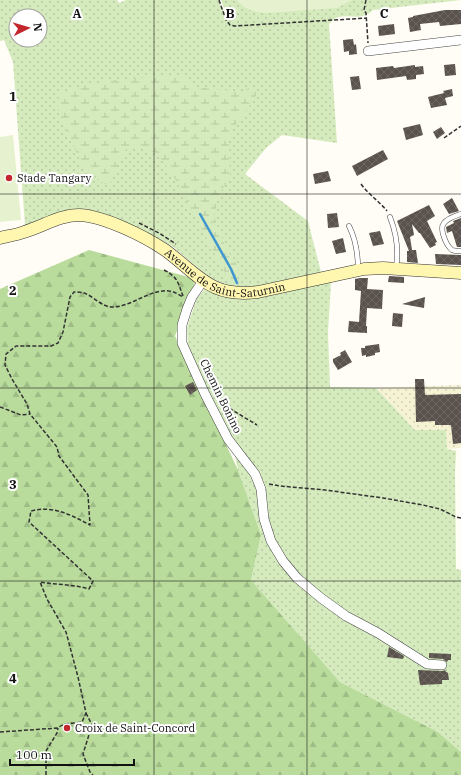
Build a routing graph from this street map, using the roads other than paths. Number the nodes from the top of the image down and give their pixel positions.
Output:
1 (461, 40) edge
2 (368, 51) road end
3 (461, 214) edge
4 (390, 218) road end
5 (349, 226) dead end
6 (0, 238) edge
7 (461, 251) edge
8 (396, 269) junction
9 (358, 270) junction
10 (461, 273) edge
11 (203, 281) junction
12 (442, 665) dead end

1 - 2 street
3 - 7 lane
4 - 8 lane
5 - 9 lane
6 - 11 main road, Avenue de Saint-Saturnin
8 - 9 main road, Avenue de Saint-Saturnin
8 - 10 main road, Avenue de Saint-Saturnin
9 - 11 main road, Avenue de Saint-Saturnin
11 - 12 street, Chemin Bonino

